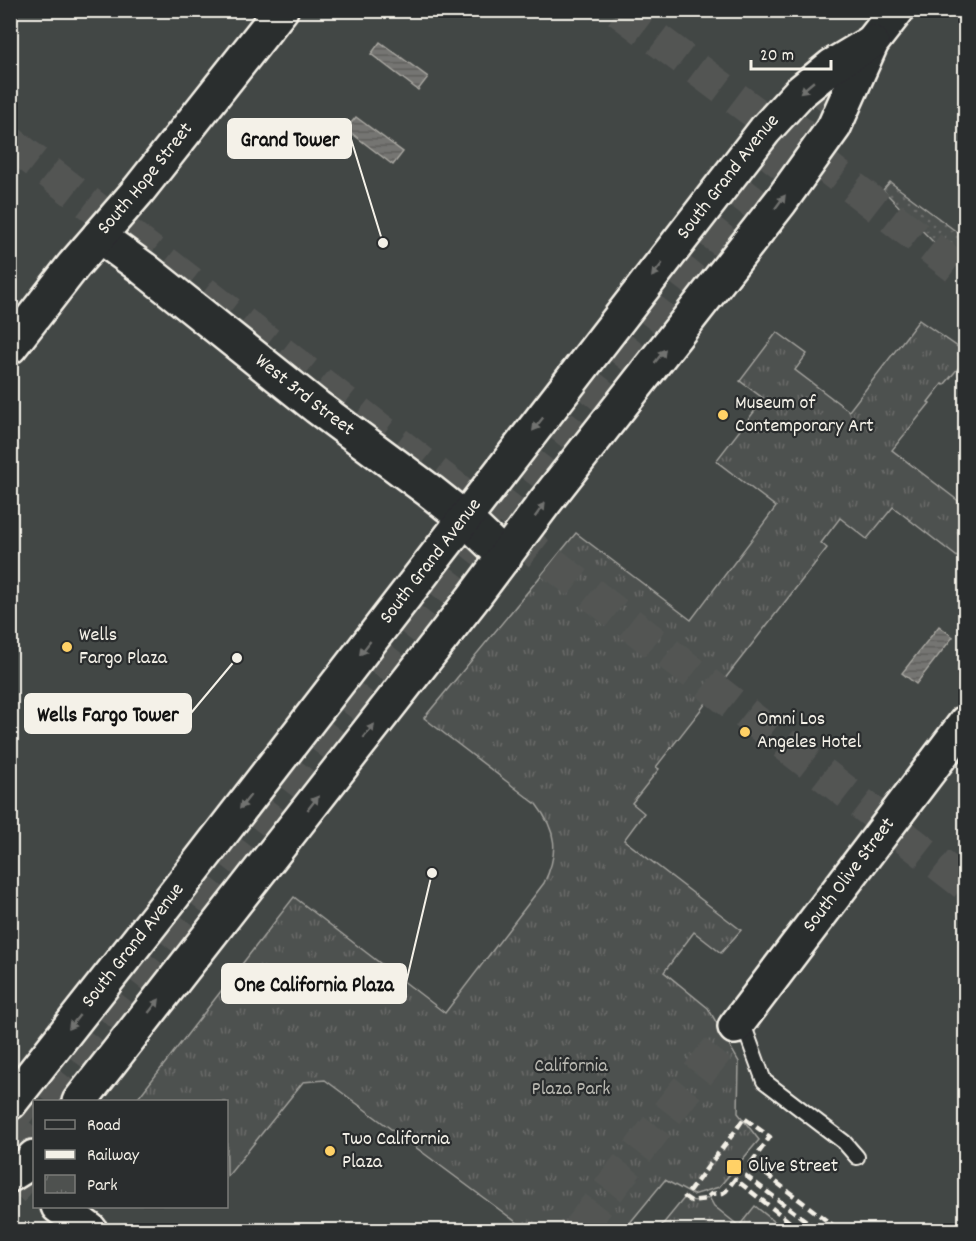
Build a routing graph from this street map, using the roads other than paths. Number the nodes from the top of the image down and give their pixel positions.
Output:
1 (280, 10) edge
2 (897, 10) edge
3 (872, 42) junction
4 (99, 236) junction
5 (10, 346) edge
6 (464, 518) junction
7 (505, 557) junction
8 (966, 722) edge
9 (738, 1023) joint
10 (80, 1100) edge
11 (10, 1103) edge
12 (857, 1157) dead end
13 (33, 1159) edge
14 (10, 1175) edge
15 (61, 1208) edge
16 (90, 1230) edge

1 - 4 main road, South Hope Street
2 - 3 main road, South Grand Avenue
3 -> 6 main road, South Grand Avenue
7 -> 3 main road, South Grand Avenue
4 - 5 main road, South Hope Street
4 - 6 main road, West 3rd Street
6 - 7 main road, West 3rd Street
6 -> 11 main road, South Grand Avenue
10 -> 7 main road, South Grand Avenue
8 - 9 main road, South Olive Street
9 - 12 lane
13 - 14 main road
15 - 16 main road

